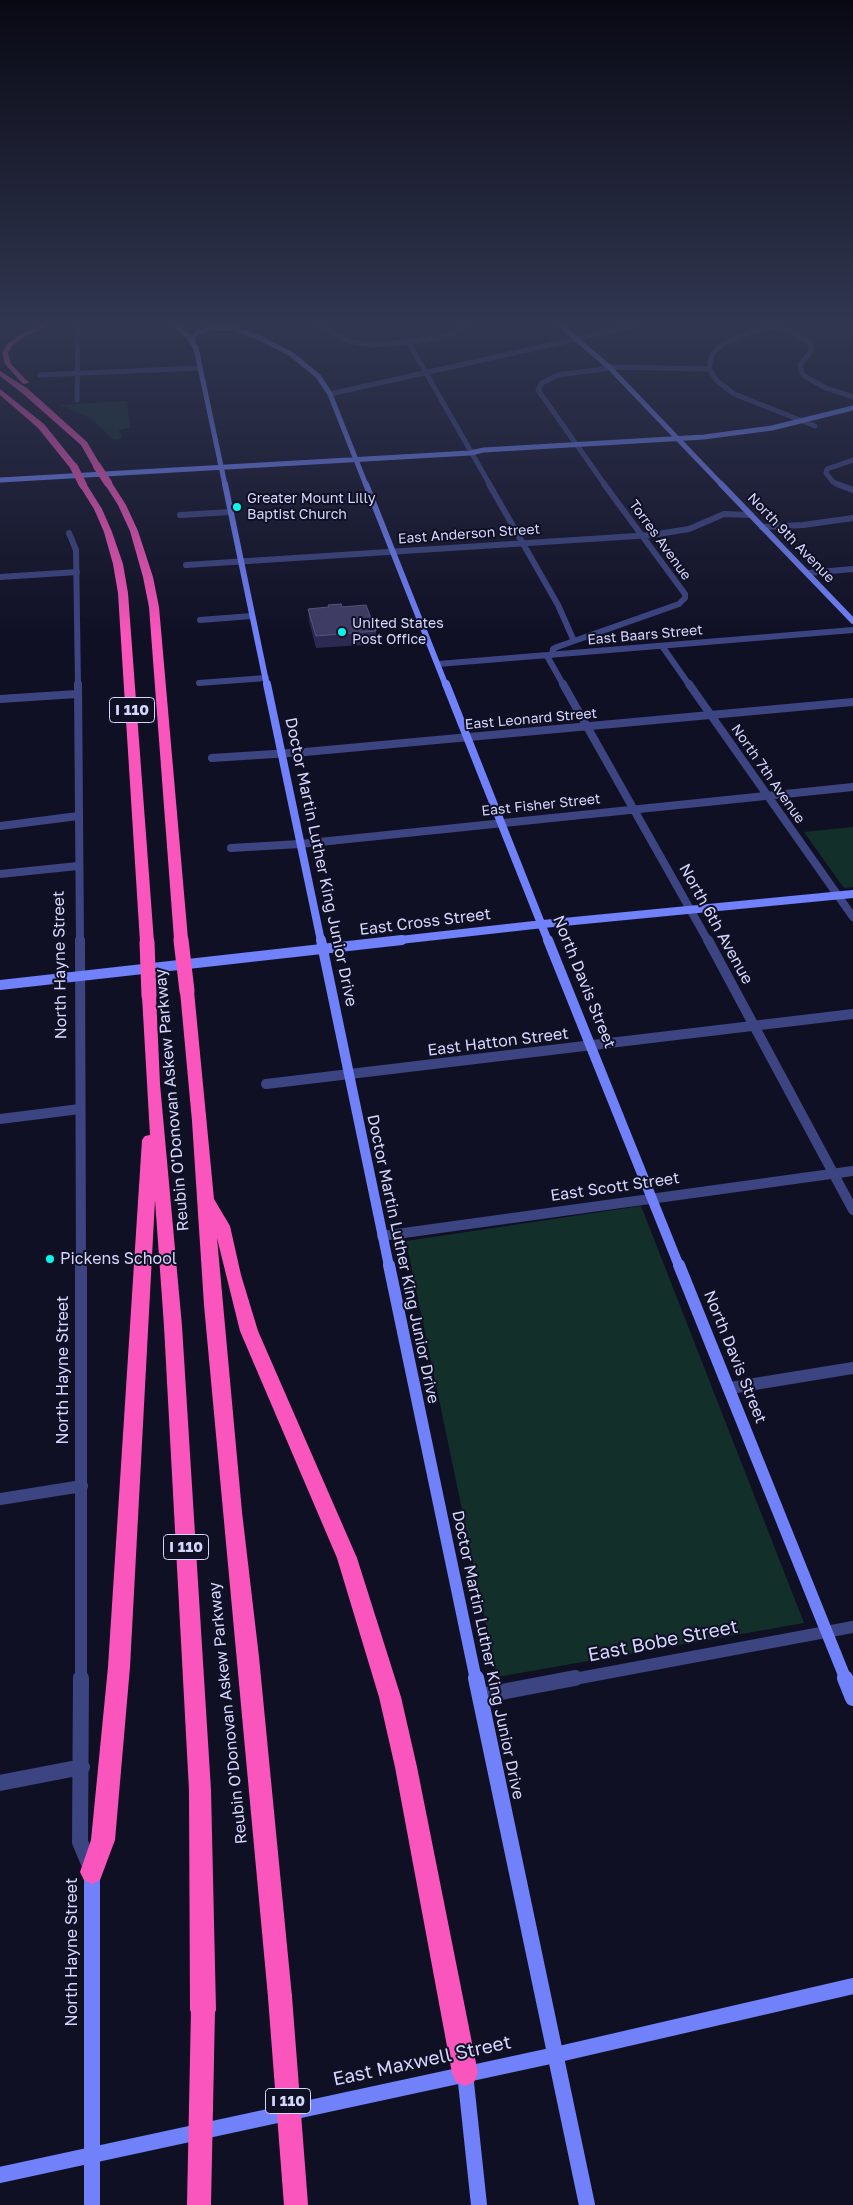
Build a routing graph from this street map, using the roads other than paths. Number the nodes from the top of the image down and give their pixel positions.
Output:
1 (38, 429) edge
2 (43, 429) edge
3 (67, 429) edge
4 (213, 429) edge
5 (344, 429) edge
6 (456, 429) edge
7 (563, 429) edge
8 (669, 429) edge
9 (763, 429) edge
10 (781, 433) dead end
11 (54, 442) junction
12 (682, 442) junction
13 (576, 448) junction
14 (470, 454) junction
15 (356, 460) junction
16 (853, 460) edge
17 (221, 468) junction
18 (0, 480) edge
19 (853, 490) edge
20 (231, 512) junction
21 (751, 515) junction
22 (180, 516) dead end
23 (853, 518) edge
24 (762, 527) junction
25 (70, 533) dead end
26 (640, 536) junction
27 (522, 543) junction
28 (393, 551) junction
29 (242, 561) junction
30 (186, 565) dead end
31 (853, 569) edge
32 (76, 572) junction
33 (808, 573) junction
34 (0, 577) edge
35 (252, 616) junction
36 (200, 620) dead end
37 (853, 620) edge
38 (853, 630) edge
39 (574, 641) junction
40 (662, 646) junction
41 (549, 656) junction
42 (438, 664) junction
43 (266, 678) junction
44 (199, 683) dead end
45 (77, 694) junction
46 (0, 699) edge
47 (853, 702) edge
48 (712, 715) junction
49 (586, 726) junction
50 (467, 737) junction
51 (282, 753) junction
52 (212, 758) dead end
53 (853, 787) edge
54 (769, 796) junction
55 (635, 809) junction
56 (78, 816) junction
57 (502, 822) junction
58 (0, 826) edge
59 (300, 844) junction
60 (231, 848) dead end
61 (78, 866) junction
62 (0, 874) edge
63 (853, 894) edge
64 (839, 896) junction
65 (691, 909) junction
66 (853, 917) edge
67 (542, 924) junction
68 (322, 949) junction
69 (79, 976) junction
70 (0, 985) edge
71 (853, 1014) edge
72 (754, 1026) junction
73 (592, 1046) junction
74 (348, 1074) junction
75 (153, 1084) junction
76 (266, 1084) dead end
77 (80, 1108) junction
78 (0, 1118) edge
79 (853, 1171) edge
80 (833, 1173) junction
81 (651, 1198) junction
82 (205, 1199) junction
83 (853, 1210) edge
84 (382, 1236) junction
85 (853, 1368) edge
86 (730, 1388) junction
87 (82, 1486) junction
88 (0, 1499) edge
89 (853, 1627) edge
90 (826, 1631) junction
91 (480, 1696) junction
92 (853, 1698) edge
93 (82, 1767) junction
94 (0, 1783) edge
95 (92, 1872) junction
96 (853, 1986) edge
97 (555, 2055) junction
98 (465, 2073) junction
99 (91, 2155) junction
100 (0, 2175) edge
101 (92, 2205) edge
102 (200, 2205) edge
103 (296, 2205) edge
104 (479, 2205) edge
105 (587, 2205) edge

1 - 11 highway
2 - 11 highway, Reubin O'Donovan Askew Parkway / I 110
3 - 82 highway, Reubin O'Donovan Askew Parkway / I 110, bridge
4 - 17 main road, Doctor Martin Luther King Junior Drive
5 - 15 main road, North Davis Street
6 - 14 street
7 - 13 street, Torres Avenue
8 - 12 main road, North 9th Avenue
9 - 12 main road
10 - 12 main road
11 - 75 highway, Reubin O'Donovan Askew Parkway / I 110, bridge
12 - 13 main road
12 - 21 main road, North 9th Avenue
13 - 14 main road
13 - 26 street, Torres Avenue
14 - 15 main road
14 - 27 street
15 - 17 main road
15 - 28 main road, North Davis Street
16 - 19 street
17 - 18 main road
17 - 20 main road, Doctor Martin Luther King Junior Drive
20 - 22 street
20 - 29 main road, Doctor Martin Luther King Junior Drive
21 - 24 main road, North 9th Avenue
21 - 26 street, East Anderson Street
23 - 24 street
24 - 33 main road, North 9th Avenue
25 - 32 street, North Hayne Street
26 - 27 street, East Anderson Street
26 - 39 street, Torres Avenue
27 - 28 street, East Anderson Street
27 - 39 street
28 - 29 street, East Anderson Street
28 - 42 main road, North Davis Street
29 - 30 street, East Anderson Street
29 - 35 main road, Doctor Martin Luther King Junior Drive
31 - 33 street
32 - 34 street
32 - 45 street, North Hayne Street
33 - 37 main road, North 9th Avenue
35 - 36 street
35 - 43 main road, Doctor Martin Luther King Junior Drive
38 - 40 street, East Baars Street
39 - 41 street
40 - 41 street, East Baars Street
40 - 48 street, North 7th Avenue
41 - 42 street, East Baars Street
41 - 49 street, North 6th Avenue
42 - 50 main road, North Davis Street
43 - 44 street
43 - 51 main road, Doctor Martin Luther King Junior Drive
45 - 46 street
45 - 56 street, North Hayne Street
47 - 48 street, East Leonard Street
48 - 49 street, East Leonard Street
48 - 54 street, North 7th Avenue
49 - 50 street, East Leonard Street
49 - 55 street, North 6th Avenue
50 - 51 street, East Leonard Street
50 - 57 main road, North Davis Street
51 - 52 street, East Leonard Street
51 - 59 main road, Doctor Martin Luther King Junior Drive
53 - 54 street, East Fisher Street
54 - 55 street, East Fisher Street
54 - 64 street, North 7th Avenue
55 - 57 street, East Fisher Street
55 - 65 street, North 6th Avenue
56 - 58 street
56 - 61 street, North Hayne Street
57 - 59 street, East Fisher Street
57 - 67 main road, North Davis Street
59 - 60 street, East Fisher Street
59 - 68 main road, Doctor Martin Luther King Junior Drive
61 - 62 street
61 - 69 street, North Hayne Street
63 - 64 main road, East Cross Street
64 - 65 main road, East Cross Street
64 - 66 street, North 7th Avenue
65 - 67 main road, East Cross Street
65 - 72 street, North 6th Avenue
67 - 68 main road, East Cross Street
67 - 73 main road, North Davis Street
68 - 69 main road, East Cross Street
68 - 74 main road, Doctor Martin Luther King Junior Drive
69 - 70 main road, East Cross Street
69 - 77 street, North Hayne Street
71 - 72 street, East Hatton Street
72 - 73 street, East Hatton Street
72 - 80 street, North 6th Avenue
73 - 74 street, East Hatton Street
73 - 81 main road, North Davis Street
74 - 76 street, East Hatton Street
74 - 84 main road, Doctor Martin Luther King Junior Drive
75 - 95 highway
75 - 102 highway, Reubin O'Donovan Askew Parkway / I 110, bridge
77 - 78 street
77 - 87 street, North Hayne Street
79 - 80 street, East Scott Street
80 - 81 street, East Scott Street
80 - 83 street, North 6th Avenue
81 - 84 street, East Scott Street
81 - 86 main road, North Davis Street
82 - 98 highway
82 - 103 highway, Reubin O'Donovan Askew Parkway / I 110, bridge
84 - 91 main road, Doctor Martin Luther King Junior Drive
85 - 86 street
86 - 90 main road, North Davis Street
87 - 88 street
87 - 93 street, North Hayne Street
89 - 90 street, East Bobe Street
90 - 91 street, East Bobe Street
90 - 92 main road, North Davis Street
91 - 97 main road, Doctor Martin Luther King Junior Drive
93 - 94 street
93 - 95 street, North Hayne Street
95 - 99 main road, North Hayne Street
96 - 97 main road, East Maxwell Street
97 - 98 main road, East Maxwell Street
97 - 105 main road, Doctor Martin Luther King Junior Drive
98 - 99 main road, East Maxwell Street
98 - 104 main road
99 - 100 main road, East Maxwell Street
99 - 101 main road, North Hayne Street

